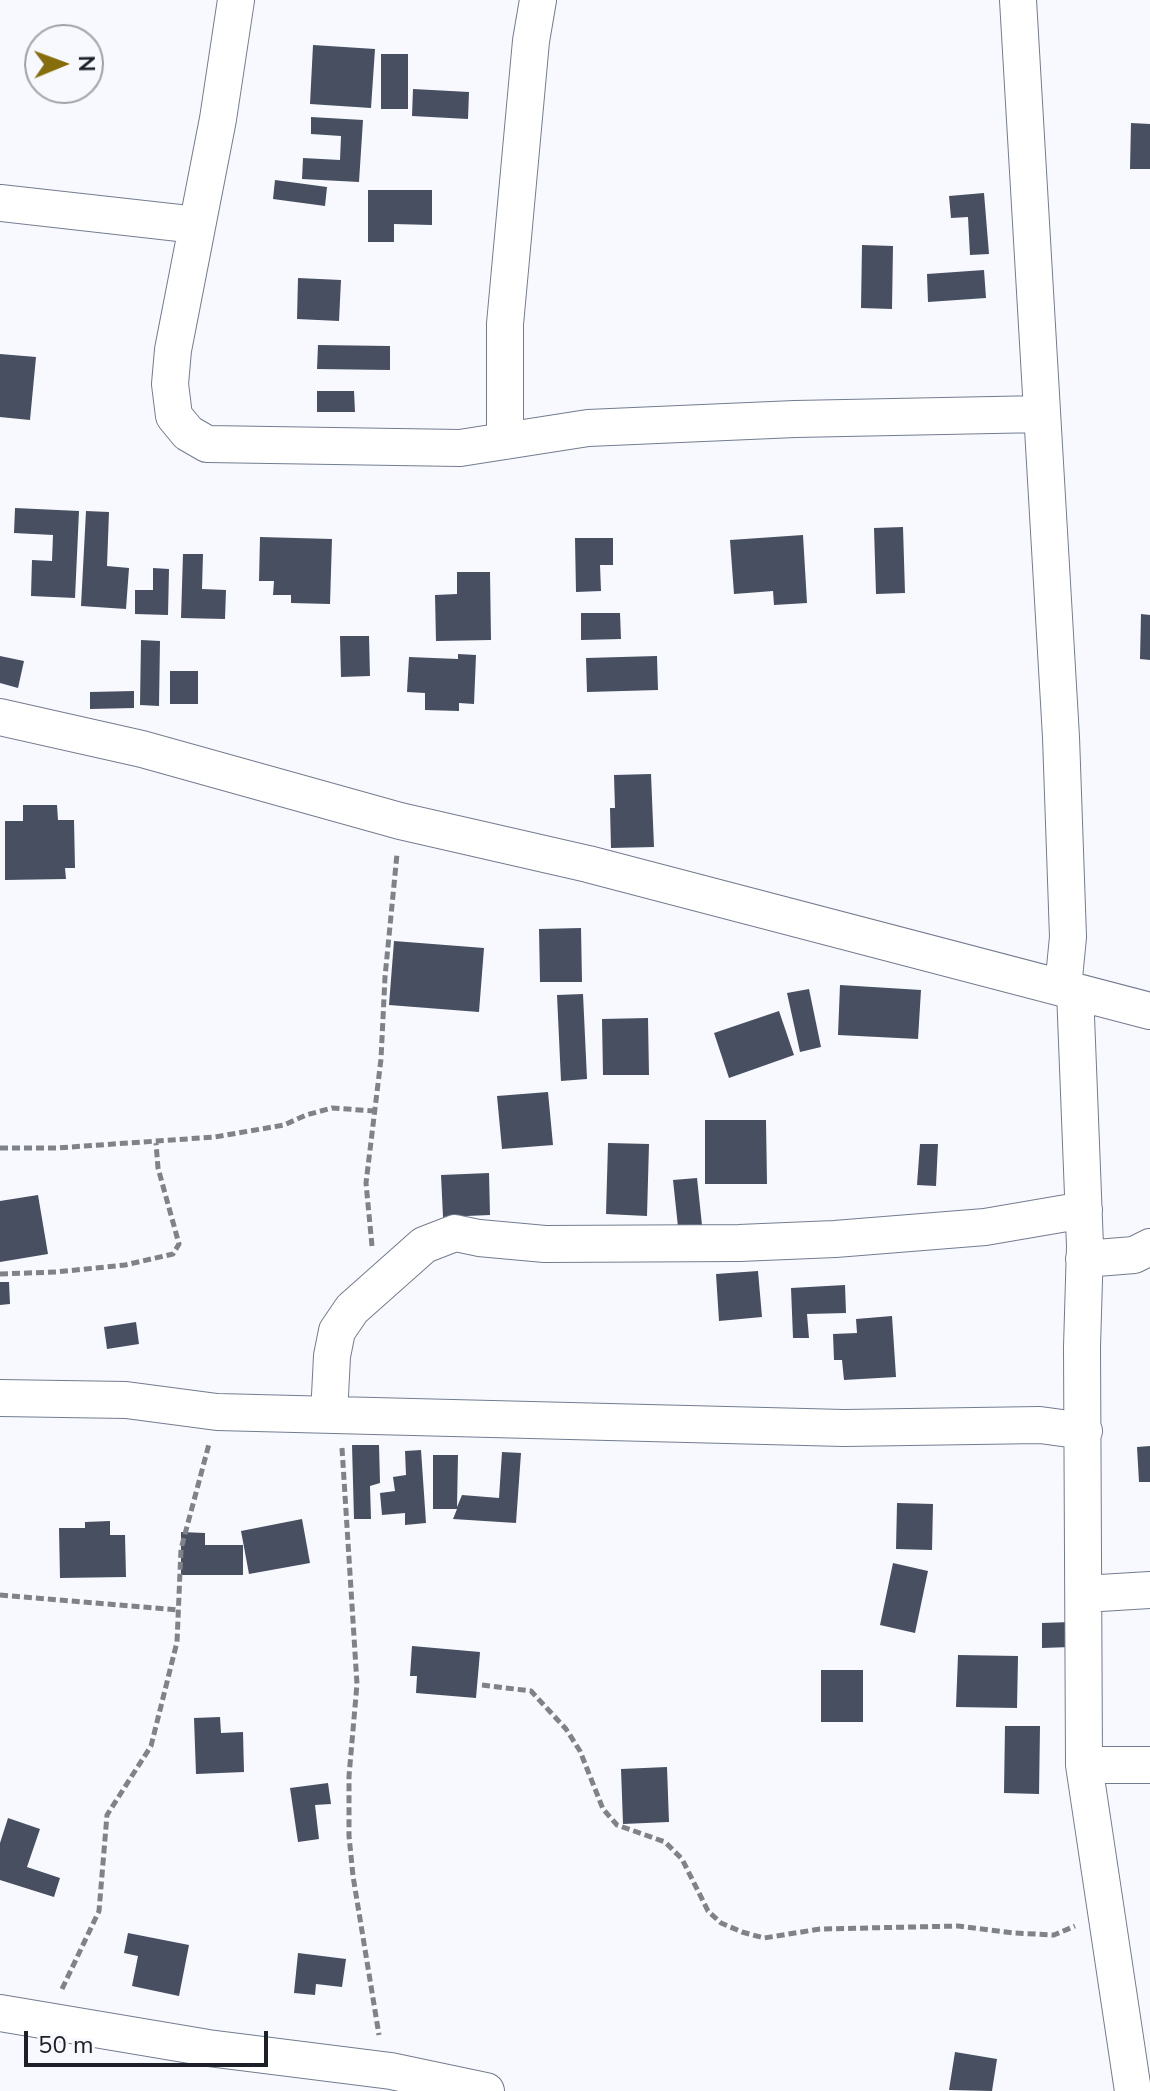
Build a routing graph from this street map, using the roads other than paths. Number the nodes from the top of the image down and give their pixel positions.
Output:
1 (236, 0) edge
2 (538, 0) edge
3 (1018, 0) edge
4 (0, 203) edge
5 (197, 225) junction
6 (1042, 414) junction
7 (505, 441) junction
8 (0, 717) edge
9 (1069, 990) junction
10 (1150, 1011) edge
11 (1084, 1210) junction
12 (1150, 1247) edge
13 (1084, 1259) junction
14 (0, 1398) edge
15 (335, 1415) junction
16 (1084, 1431) junction
17 (1150, 1590) edge
18 (1084, 1594) junction
19 (1084, 1765) junction
20 (1150, 1765) edge
21 (0, 2013) edge
22 (486, 2091) edge
23 (1133, 2091) edge

1 - 5 street
2 - 7 street
3 - 6 street
4 - 5 street
5 - 7 street
6 - 7 street
6 - 9 street
8 - 9 street
9 - 10 street
9 - 11 street
11 - 13 street
11 - 15 street
12 - 13 street
13 - 16 street
14 - 15 street
15 - 16 street
16 - 18 street
17 - 18 street
18 - 19 street
19 - 20 street
19 - 23 street
21 - 22 street

